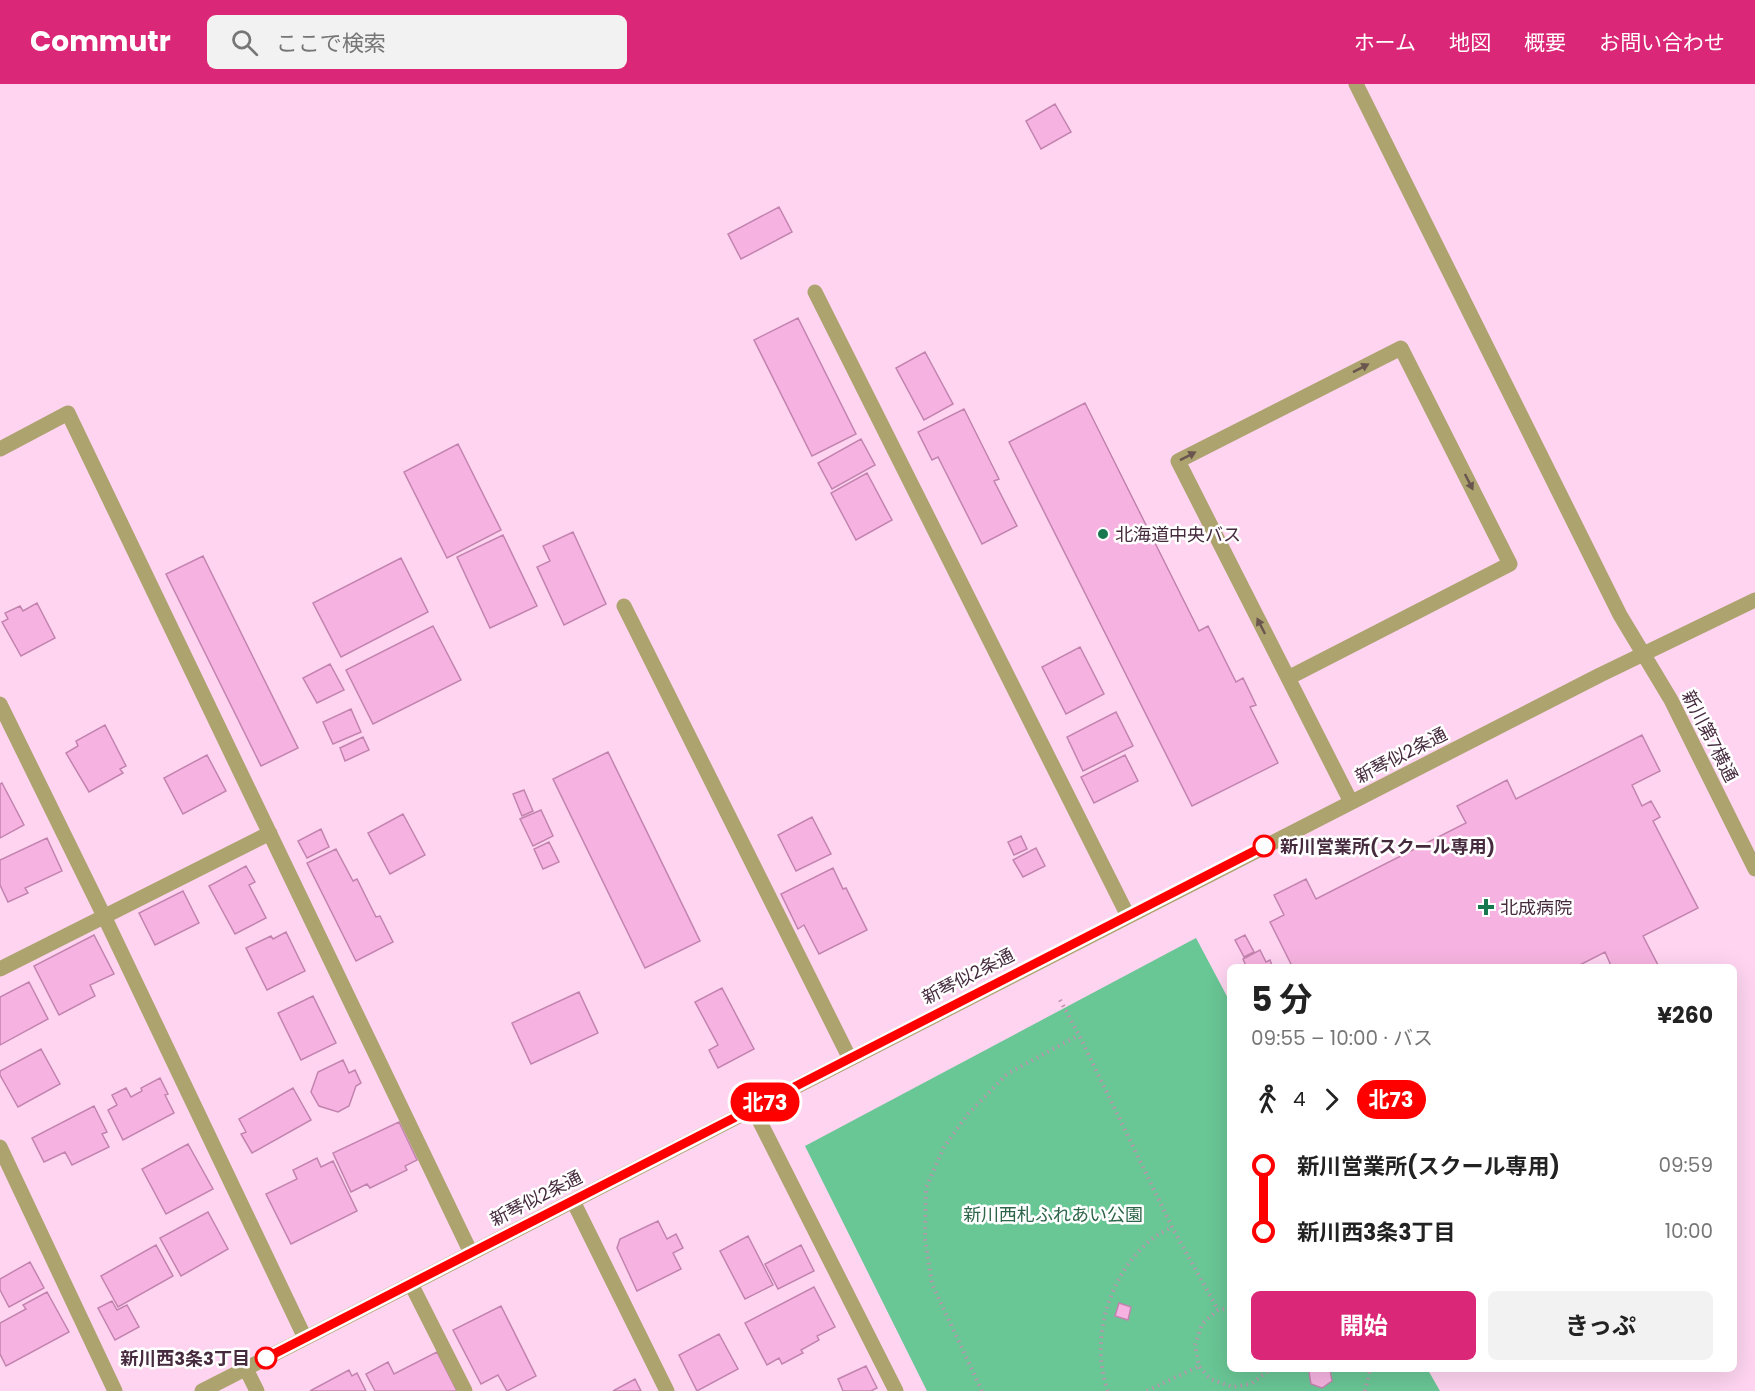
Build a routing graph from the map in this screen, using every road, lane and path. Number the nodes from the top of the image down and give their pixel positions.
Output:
1 (1356, 84) edge
2 (815, 292) dead end
3 (0, 448) edge
4 (1755, 600) edge
5 (624, 606) dead end
6 (1644, 653) junction
7 (1288, 678) junction
8 (0, 704) edge
9 (1351, 802) junction
10 (270, 833) junction
11 (1755, 869) edge
12 (104, 916) junction
13 (1128, 916) junction
14 (0, 969) edge
15 (1060, 1000) dead end
16 (1079, 1035) junction
17 (850, 1059) junction
18 (753, 1108) junction
19 (0, 1147) edge
20 (573, 1201) junction
21 (1172, 1227) junction
22 (471, 1254) junction
23 (411, 1284) junction
24 (1227, 1308) edge
25 (1218, 1310) junction
26 (305, 1338) junction
27 (1199, 1366) junction
28 (246, 1369) junction
29 (1266, 1372) edge
30 (1370, 1372) edge
31 (1251, 1384) junction
32 (115, 1391) edge
33 (202, 1391) edge
34 (257, 1391) edge
35 (465, 1391) edge
36 (667, 1391) edge
37 (896, 1391) edge
38 (982, 1391) edge
39 (1108, 1391) edge
40 (1147, 1391) edge
41 (1255, 1391) edge
42 (1365, 1391) edge

1 - 6 street, 新川第7横通
2 - 13 street
3 - 10 street
4 - 6 street, 新琴似2条通
5 - 17 street
6 - 9 street, 新琴似2条通
6 - 11 street, 新川第7横通
7 -> 7 street
7 - 9 street
8 - 12 street
9 - 13 street, 新琴似2条通
10 - 12 street
10 - 22 street
12 - 14 street
12 - 26 street
13 - 17 street, 新琴似2条通
15 - 16 path
16 - 21 path
16 - 38 path
17 - 18 street, 新琴似2条通
18 - 20 street, 新琴似2条通
18 - 37 street
19 - 32 street
20 - 22 street, 新琴似2条通
20 - 36 street
21 - 25 path
21 - 39 path
22 - 23 street, 新琴似2条通
23 - 26 street, 新琴似2条通
23 - 35 street
24 - 25 path
25 - 27 path
26 - 28 street, 新琴似2条通
27 - 31 path
27 - 40 path
28 - 33 street, 新琴似2条通
28 - 34 street
29 - 31 path
30 - 42 path
31 - 41 path

